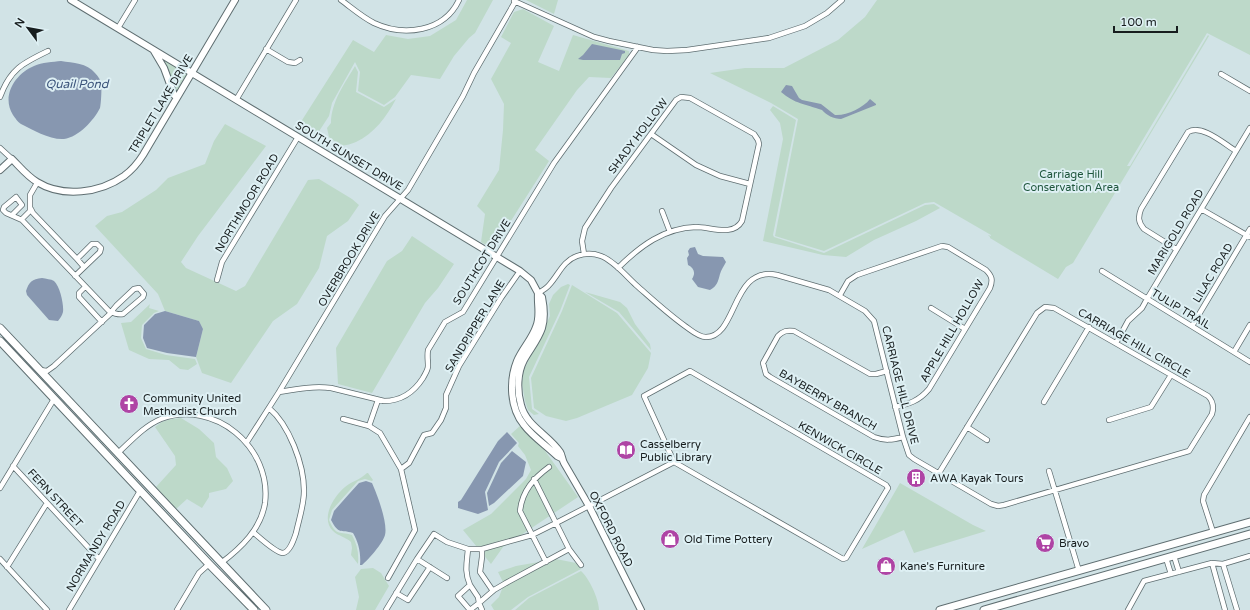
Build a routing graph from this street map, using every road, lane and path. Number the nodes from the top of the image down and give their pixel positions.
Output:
1 (135, 0) edge
2 (235, 0) edge
3 (296, 0) edge
4 (341, 0) edge
5 (459, 0) edge
6 (842, 0) edge
7 (75, 1) edge
8 (514, 1) edge
9 (118, 28) junction
10 (638, 48) junction
11 (266, 49) junction
12 (153, 50) junction
13 (48, 51) dead end
14 (300, 60) dead end
15 (191, 72) junction
16 (1221, 74) dead end
17 (1250, 91) edge
18 (0, 97) edge
19 (177, 97) junction
20 (236, 100) junction
21 (1250, 128) edge
22 (651, 134) junction
23 (298, 137) junction
24 (0, 148) edge
25 (1236, 151) junction
26 (13, 161) junction
27 (0, 170) edge
28 (0, 174) edge
29 (37, 183) junction
30 (750, 184) junction
31 (400, 199) junction
32 (31, 209) junction
33 (1201, 209) junction
34 (662, 211) dead end
35 (12, 215) dead end
36 (22, 219) junction
37 (1250, 229) edge
38 (670, 232) junction
39 (1248, 236) edge
40 (1176, 249) junction
41 (584, 254) junction
42 (496, 257) junction
43 (76, 259) junction
44 (84, 267) junction
45 (618, 268) junction
46 (520, 271) junction
47 (1102, 271) dead end
48 (75, 276) junction
49 (217, 280) dead end
50 (86, 287) junction
51 (538, 294) junction
52 (840, 295) junction
53 (1147, 299) junction
54 (931, 308) dead end
55 (111, 312) junction
56 (102, 322) junction
57 (1250, 325) edge
58 (1192, 326) junction
59 (1089, 327) junction
60 (0, 328) edge
61 (966, 329) junction
62 (0, 334) edge
63 (11, 339) junction
64 (0, 341) edge
65 (1116, 343) junction
66 (1234, 352) junction
67 (1250, 362) edge
68 (21, 365) junction
69 (39, 369) junction
70 (887, 371) junction
71 (1171, 375) junction
72 (56, 388) junction
73 (279, 392) junction
74 (54, 399) junction
75 (378, 400) junction
76 (1044, 402) dead end
77 (895, 407) junction
78 (269, 408) junction
79 (1250, 417) edge
80 (343, 419) dead end
81 (1109, 420) dead end
82 (91, 425) junction
83 (369, 426) junction
84 (967, 427) junction
85 (903, 437) junction
86 (987, 440) dead end
87 (246, 442) junction
88 (100, 448) junction
89 (118, 453) junction
90 (674, 462) junction
91 (13, 466) junction
92 (549, 467) dead end
93 (401, 468) junction
94 (1049, 470) dead end
95 (939, 473) junction
96 (534, 479) junction
97 (0, 488) edge
98 (1055, 490) junction
99 (140, 491) junction
100 (161, 499) junction
101 (47, 503) junction
102 (589, 506) junction
103 (1250, 522) edge
104 (556, 523) junction
105 (253, 532) junction
106 (1213, 532) junction
107 (1250, 534) edge
108 (532, 536) junction
109 (468, 549) junction
110 (482, 549) junction
111 (569, 549) junction
112 (1174, 556) junction
113 (1250, 556) edge
114 (1166, 558) junction
115 (0, 559) edge
116 (99, 559) junction
117 (417, 559) junction
118 (546, 562) junction
119 (221, 563) junction
120 (1212, 563) junction
121 (209, 564) junction
122 (1224, 564) junction
123 (581, 566) dead end
124 (1097, 566) junction
125 (8, 567) junction
126 (430, 567) junction
127 (1079, 570) junction
128 (229, 571) junction
129 (1179, 572) junction
130 (1171, 574) junction
131 (388, 578) dead end
132 (447, 578) dead end
133 (1088, 580) junction
134 (470, 585) junction
135 (1066, 587) junction
136 (492, 591) junction
137 (396, 593) junction
138 (479, 603) junction
139 (47, 610) edge
140 (69, 610) edge
141 (177, 610) edge
142 (254, 610) edge
143 (266, 610) edge
144 (386, 610) edge
145 (481, 610) edge
146 (641, 610) edge
147 (940, 610) edge
148 (984, 610) edge
149 (1128, 610) edge
150 (1225, 610) edge
151 (1237, 610) edge

1 - 9 street
2 - 15 street, TRIPLET LAKE DRIVE
3 - 11 street
4 - 5 street
6 - 10 street
7 - 9 street, SOUTH SUNSET DRIVE
8 - 10 street
8 - 31 street, OVERBROOK DRIVE
9 - 12 street, SOUTH SUNSET DRIVE
10 - 42 street, SOUTHCOT DRIVE
11 - 14 street
11 - 20 street
12 - 15 street, SOUTH SUNSET DRIVE
12 - 19 street
13 - 18 street
15 - 19 street, TRIPLET LAKE DRIVE
15 - 20 street, SOUTH SUNSET DRIVE
16 - 17 street
19 - 29 street, TRIPLET LAKE DRIVE
20 - 23 street, SOUTH SUNSET DRIVE
21 - 25 street, MARIGOLD ROAD
22 - 30 street
22 - 30 street, SHADY HOLLOW
22 - 41 street, SHADY HOLLOW
23 - 31 street, SOUTH SUNSET DRIVE
23 - 49 street, NORTHMOOR ROAD
24 - 26 street
25 - 33 street, MARIGOLD ROAD
25 - 40 street
26 - 27 street
26 - 28 street
26 - 29 street, TRIPLET LAKE DRIVE
29 - 32 street
30 - 38 street, SHADY HOLLOW
31 - 42 street, SOUTH SUNSET DRIVE
31 - 73 street, OVERBROOK DRIVE
32 - 36 street
32 - 43 street
33 - 39 street
33 - 40 street, MARIGOLD ROAD
34 - 38 street
35 - 36 street
36 - 48 street
37 - 39 street, LILAC ROAD
38 - 45 street, SHADY HOLLOW
39 - 58 street, LILAC ROAD
40 - 53 street, MARIGOLD ROAD
41 - 45 street, CARRIAGE HILL DRIVE
41 - 51 street
42 - 46 street, OXFORD ROAD
42 - 75 street, SOUTHCOT DRIVE
43 - 44 street
43 - 44 street
44 - 48 street
45 - 52 street, CARRIAGE HILL DRIVE
46 - 51 street, OXFORD ROAD
46 - 93 street, SANDPIPPER LANE
47 - 53 street, TULIP TRAIL
48 - 50 street
50 - 55 street
50 - 56 street
51 - 102 street, OXFORD ROAD
52 - 61 street, APPLE HILL HOLLOW
52 - 70 street, CARRIAGE HILL DRIVE
53 - 58 street, TULIP TRAIL
53 - 65 street, MARIGOLD ROAD
54 - 61 street
55 - 55 street
55 - 56 street
56 - 69 street
57 - 66 street
58 - 66 street, TULIP TRAIL
59 - 65 street, CARRIAGE HILL CIRCLE
59 - 76 street
59 - 84 street, CARRIAGE HILL CIRCLE
60 - 63 main road
61 - 77 street, APPLE HILL HOLLOW
62 - 63 main road
63 - 69 main road
64 - 68 main road
65 - 71 street, CARRIAGE HILL CIRCLE
66 - 67 street, TULIP TRAIL
68 - 72 main road
68 - 74 main road
69 - 72 main road
70 - 77 street, CARRIAGE HILL DRIVE
70 - 85 street, BAYBERRY BRANCH
71 - 81 street
71 - 98 street, CARRIAGE HILL CIRCLE
72 - 82 main road
73 - 75 street, SOUTHCOT DRIVE
73 - 78 street, OVERBROOK DRIVE
74 - 82 main road
74 - 88 main road
74 - 91 street
75 - 83 street
77 - 85 street, CARRIAGE HILL DRIVE
78 - 87 street, OVERBROOK DRIVE
78 - 105 street
79 - 106 street
80 - 83 street
82 - 89 main road
83 - 93 street
84 - 86 street
84 - 95 street, CARRIAGE HILL CIRCLE
85 - 95 street, CARRIAGE HILL DRIVE
87 - 89 street
87 - 105 street
88 - 89 main road
88 - 99 main road
89 - 100 main road
90 - 90 street, KENWICK CIRCLE
90 - 102 street
91 - 97 street
91 - 101 street, FERN STREET
92 - 96 street
93 - 131 street
94 - 98 street
95 - 98 street, CARRIAGE HILL DRIVE
96 - 104 street
96 - 108 street
98 - 127 street
99 - 100 main road
99 - 116 street, NORMANDY ROAD
99 - 121 main road
100 - 119 main road
101 - 116 street, FERN STREET
101 - 125 street
102 - 104 street
102 - 146 street, OXFORD ROAD
103 - 106 main road
104 - 108 street
104 - 111 street
105 - 119 street
106 - 124 main road
107 - 112 main road
108 - 110 street
108 - 118 street
109 - 110 street
109 - 117 street
109 - 134 street
110 - 136 street
111 - 118 street
111 - 123 street
112 - 114 main road
112 - 129 street
113 - 122 street
114 - 130 street
114 - 133 main road
115 - 125 street
116 - 140 street, NORMANDY ROAD
117 - 126 street
117 - 137 street
118 - 136 street
119 - 128 main road
120 - 122 street
120 - 129 street
120 - 150 street
121 - 128 main road
121 - 141 street
121 - 142 main road
122 - 151 street
124 - 127 main road
124 - 133 main road
125 - 139 street
126 - 132 street
126 - 137 street
127 - 135 main road
127 - 147 main road
128 - 143 main road
129 - 130 street
130 - 149 street
133 - 135 main road
134 - 138 street
134 - 138 street
135 - 148 main road
136 - 138 street
137 - 144 street
138 - 145 street

